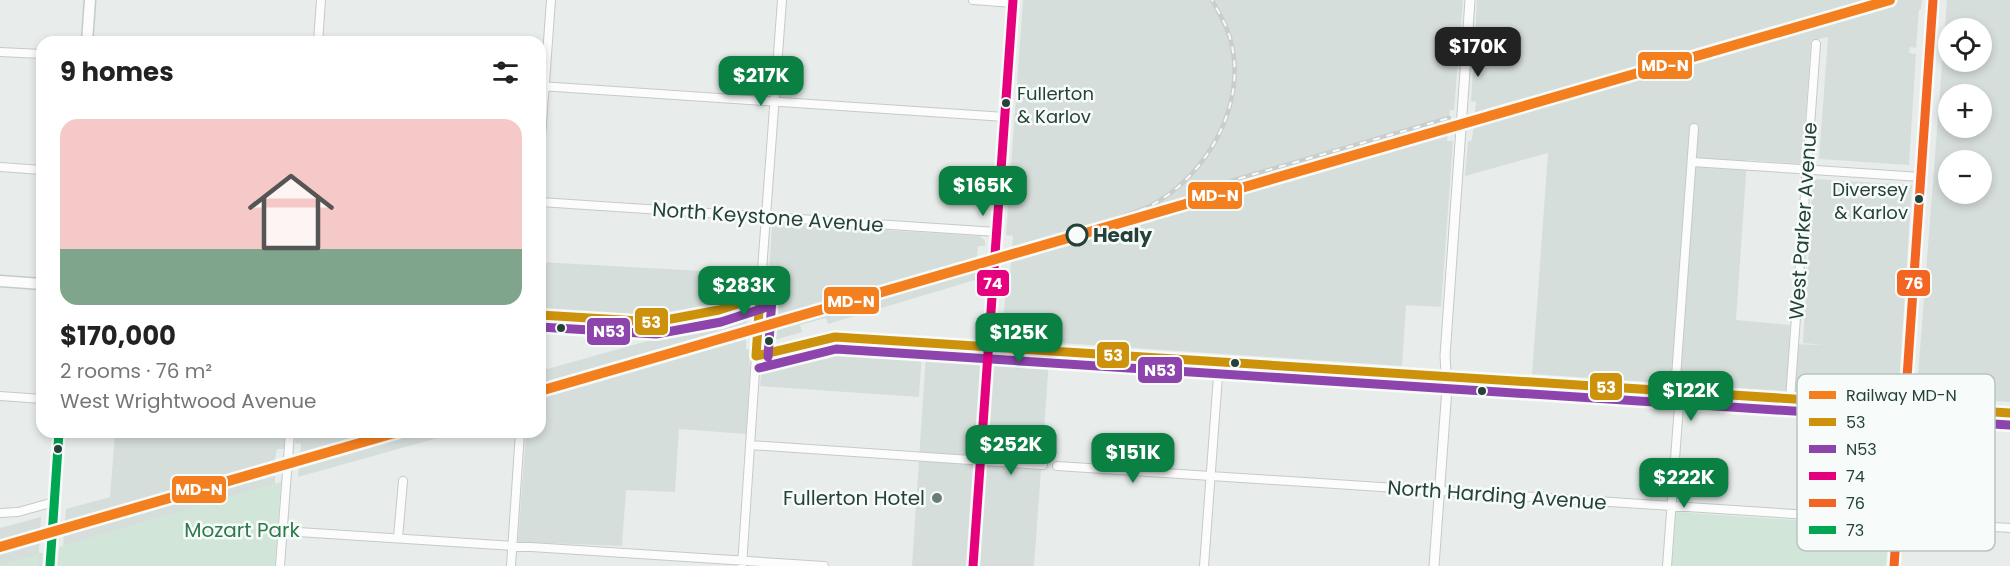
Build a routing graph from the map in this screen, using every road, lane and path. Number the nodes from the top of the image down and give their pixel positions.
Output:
1 (90, 0) edge
2 (321, 0) edge
3 (551, 0) edge
4 (782, 0) edge
5 (974, 0) edge
6 (1470, 0) edge
7 (1933, 0) edge
8 (1013, 1) edge
9 (87, 36) edge
10 (318, 36) edge
11 (1816, 44) dead end
12 (546, 48) edge
13 (0, 52) edge
14 (36, 54) edge
15 (546, 87) edge
16 (775, 102) junction
17 (1005, 117) junction
18 (1694, 128) dead end
19 (1692, 162) junction
20 (0, 167) edge
21 (36, 170) edge
22 (1806, 170) junction
23 (1921, 177) junction
24 (546, 202) edge
25 (766, 217) junction
26 (997, 232) junction
27 (0, 281) edge
28 (36, 284) edge
29 (760, 297) junction
30 (546, 315) edge
31 (988, 347) junction
32 (756, 356) junction
33 (1218, 362) junction
34 (1907, 374) edge
35 (1446, 377) junction
36 (1677, 392) junction
37 (0, 396) edge
38 (36, 399) edge
39 (1790, 399) junction
40 (1797, 399) edge
41 (1995, 412) edge
42 (2010, 413) edge
43 (59, 438) edge
44 (290, 438) edge
45 (520, 438) edge
46 (750, 445) junction
47 (980, 461) junction
48 (1043, 465) dead end
49 (1057, 466) dead end
50 (1210, 476) junction
51 (403, 481) dead end
52 (1439, 491) junction
53 (54, 502) junction
54 (1672, 506) junction
55 (0, 513) edge
56 (1797, 514) edge
57 (1995, 527) edge
58 (2010, 528) edge
59 (283, 531) junction
60 (398, 538) junction
61 (512, 546) junction
62 (1895, 551) edge
63 (742, 563) edge
64 (50, 566) edge
65 (280, 566) edge
66 (511, 566) edge
67 (824, 566) edge
68 (973, 566) edge
69 (1204, 566) edge
70 (1434, 566) edge
71 (1667, 566) edge
72 (1894, 566) edge

1 - 9 main road
2 - 10 street
3 - 12 street
4 - 16 street
5 - 8 street
6 - 35 street
7 - 23 main road
8 - 17 main road
11 - 22 street, West Parker Avenue
13 - 14 street
15 - 16 street
16 - 17 street
16 - 25 street
17 - 26 main road
18 - 19 street
19 - 22 street
19 - 36 street
20 - 21 street
22 - 23 street
22 - 39 street, West Parker Avenue
23 - 34 main road
24 - 25 street, North Keystone Avenue
25 - 26 street, North Keystone Avenue
25 - 29 street
26 - 31 main road
27 - 28 main road
29 - 30 main road
29 - 32 main road
31 - 32 main road
31 - 33 main road
31 - 47 main road
32 - 46 street
33 - 35 main road
33 - 50 street
35 - 36 main road
35 - 52 street
36 - 39 main road
36 - 54 street
37 - 38 street
39 - 40 main road
41 - 42 main road
43 - 53 main road
44 - 59 street
45 - 61 street
46 - 47 street
46 - 63 street
47 - 48 street
47 - 68 main road
49 - 50 street, North Harding Avenue
50 - 52 street, North Harding Avenue
50 - 69 street
51 - 60 street
52 - 54 street, North Harding Avenue
52 - 70 street
53 - 55 street
53 - 64 main road
54 - 56 street, North Harding Avenue
54 - 71 street
57 - 58 street, North Harding Avenue
59 - 60 street
59 - 65 street
60 - 61 street
61 - 63 street
61 - 66 street
62 - 72 main road
63 - 67 street

